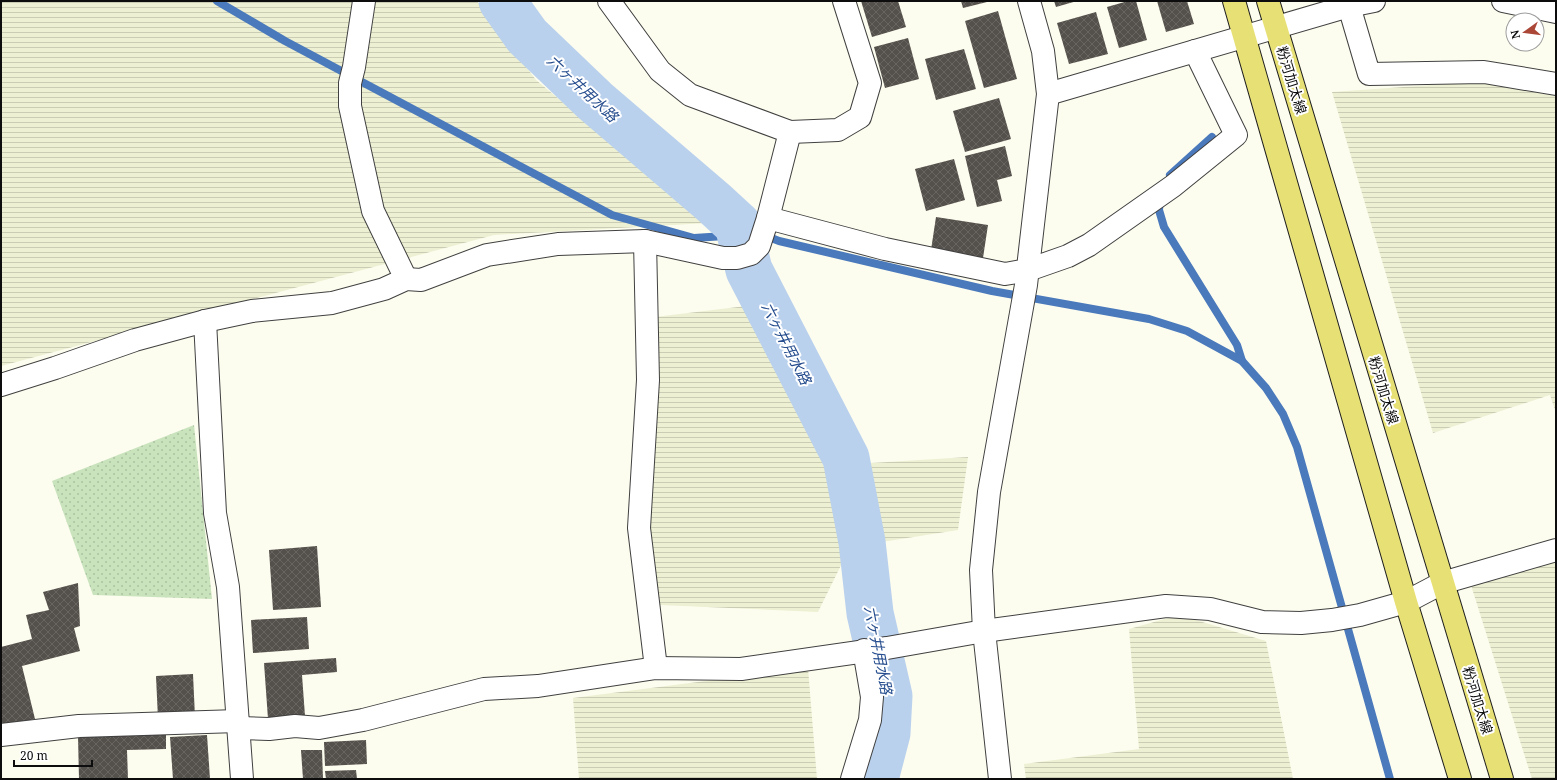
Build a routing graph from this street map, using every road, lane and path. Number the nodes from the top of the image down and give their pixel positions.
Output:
1 (364, 1) edge
2 (609, 1) edge
3 (844, 1) edge
4 (1030, 1) edge
5 (1234, 1) edge
6 (1268, 1) edge
7 (1374, 1) edge
8 (1503, 1) edge
9 (1349, 6) junction
10 (1556, 12) edge
11 (1276, 29) junction
12 (1245, 37) junction
13 (1195, 51) junction
14 (1556, 84) edge
15 (1048, 94) junction
16 (790, 132) junction
17 (767, 221) junction
18 (645, 241) junction
19 (1027, 277) junction
20 (406, 279) junction
21 (205, 321) junction
22 (1, 385) edge
23 (1556, 550) edge
24 (1442, 583) junction
25 (1406, 602) junction
26 (984, 631) junction
27 (874, 649) junction
28 (656, 668) junction
29 (238, 724) junction
30 (1, 735) edge
31 (242, 779) edge
32 (852, 779) edge
33 (1000, 779) edge
34 (1460, 779) edge
35 (1502, 779) edge

1 - 20 street
2 - 16 street
3 - 16 street
4 - 15 street
5 - 12 main road
6 - 11 main road, 粉河加太線
7 - 9 street
8 - 10 street
9 - 11 street
9 - 14 street
11 - 12 street
11 - 24 main road, 粉河加太線
12 - 13 street
12 - 25 main road
13 - 15 street
13 - 19 street
15 - 19 street
16 - 17 street
17 - 18 street
17 - 19 street
18 - 20 street
18 - 28 street
19 - 26 street
20 - 21 street
21 - 22 street
21 - 29 street
23 - 24 street
24 - 25 street
24 - 35 main road, 粉河加太線
25 - 26 street
25 - 34 main road
26 - 27 street
26 - 33 street
27 - 28 street
27 - 32 street
28 - 29 street
29 - 30 street
29 - 31 street

